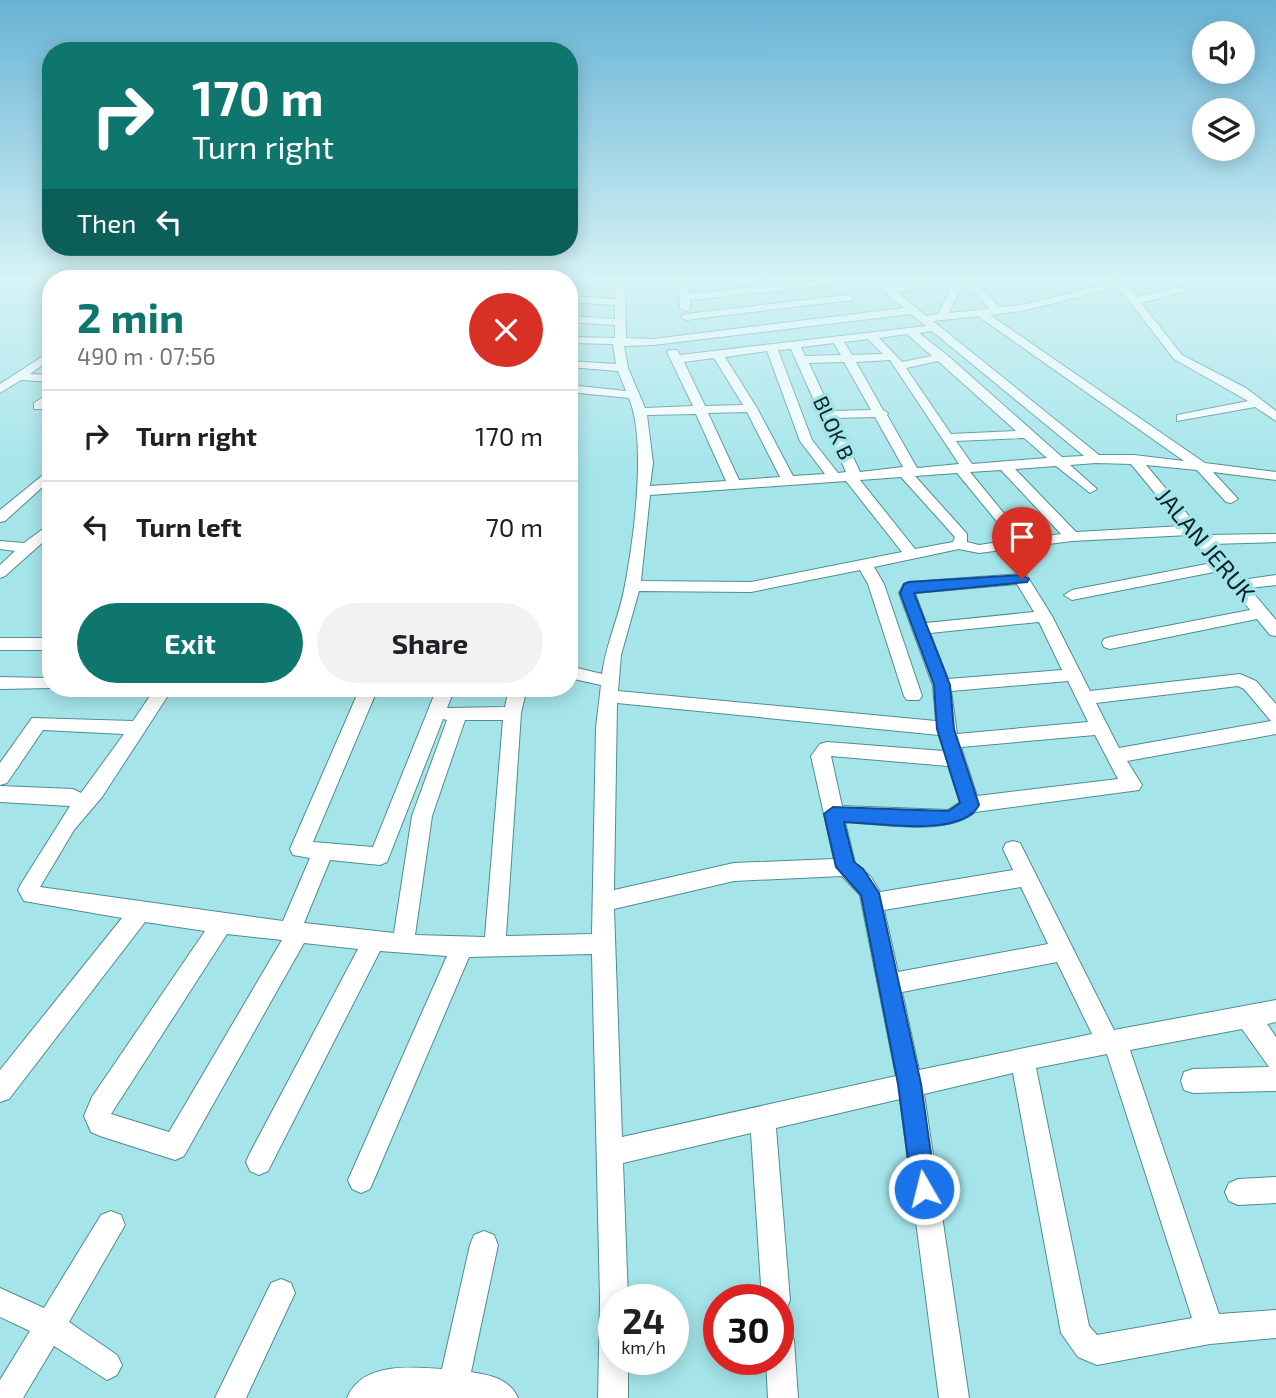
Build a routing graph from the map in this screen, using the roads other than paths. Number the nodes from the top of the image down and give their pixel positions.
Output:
1 (621, 342) edge
2 (668, 342) edge
3 (809, 342) edge
4 (839, 342) edge
5 (877, 342) edge
6 (925, 342) edge
7 (951, 342) edge
8 (1023, 342) edge
9 (1167, 342) edge
10 (794, 344) junction
11 (771, 347) junction
12 (717, 353) junction
13 (943, 357) junction
14 (677, 359) junction
15 (848, 359) junction
16 (42, 360) edge
17 (802, 360) junction
18 (896, 361) junction
19 (578, 365) edge
20 (622, 368) junction
21 (18, 376) junction
22 (42, 378) edge
23 (915, 388) junction
24 (0, 389) edge
25 (578, 391) edge
26 (638, 403) junction
27 (1258, 403) junction
28 (42, 404) edge
29 (38, 407) dead end
30 (751, 408) junction
31 (703, 410) junction
32 (882, 413) junction
33 (827, 415) junction
34 (1276, 417) edge
35 (1181, 418) dead end
36 (1027, 434) junction
37 (969, 437) junction
38 (950, 438) junction
39 (1135, 459) junction
40 (1096, 460) junction
41 (1058, 462) junction
42 (1004, 465) junction
43 (1200, 466) junction
44 (964, 468) junction
45 (908, 471) junction
46 (851, 474) junction
47 (833, 476) junction
48 (1276, 476) edge
49 (788, 480) junction
50 (42, 481) edge
51 (734, 484) junction
52 (1090, 489) dead end
53 (643, 491) junction
54 (1231, 499) dead end
55 (0, 518) edge
56 (42, 535) edge
57 (1196, 535) junction
58 (1072, 537) junction
59 (1276, 538) edge
60 (0, 545) edge
61 (959, 545) junction
62 (1023, 545) junction
63 (28, 548) junction
64 (911, 553) junction
65 (864, 563) junction
66 (1222, 566) junction
67 (0, 573) edge
68 (1276, 580) edge
69 (1238, 585) junction
70 (633, 586) junction
71 (1072, 595) dead end
72 (1044, 616) junction
73 (1270, 621) edge
74 (921, 629) junction
75 (1110, 643) dead end
76 (0, 644) edge
77 (42, 644) edge
78 (1073, 675) junction
79 (578, 676) edge
80 (42, 682) edge
81 (0, 683) edge
82 (942, 685) junction
83 (608, 688) junction
84 (913, 696) dead end
85 (158, 697) edge
86 (365, 697) edge
87 (442, 697) edge
88 (516, 697) edge
89 (1085, 698) junction
90 (512, 713) junction
91 (458, 714) junction
92 (434, 715) junction
93 (1276, 716) edge
94 (820, 717) junction
95 (1276, 727) edge
96 (137, 728) junction
97 (1100, 728) junction
98 (950, 743) junction
99 (827, 749) junction
100 (8, 752) edge
101 (1114, 756) junction
102 (0, 778) edge
103 (0, 794) edge
104 (81, 804) junction
105 (970, 805) junction
106 (833, 814) junction
107 (1013, 849) dead end
108 (323, 852) junction
109 (846, 867) junction
110 (1027, 877) junction
111 (604, 902) junction
112 (872, 903) junction
113 (140, 912) junction
114 (222, 924) junction
115 (293, 932) junction
116 (374, 941) junction
117 (403, 944) junction
118 (495, 944) junction
119 (603, 944) junction
120 (462, 947) junction
121 (1063, 951) junction
122 (889, 984) junction
123 (1276, 1011) edge
124 (1248, 1017) junction
125 (1112, 1042) junction
126 (1276, 1058) edge
127 (1022, 1059) junction
128 (1276, 1079) edge
129 (1193, 1081) dead end
130 (910, 1084) junction
131 (0, 1090) edge
132 (763, 1118) junction
133 (610, 1153) junction
134 (259, 1163) dead end
135 (361, 1180) dead end
136 (1276, 1190) edge
137 (1238, 1192) dead end
138 (111, 1225) dead end
139 (484, 1245) dead end
140 (775, 1284) edge
141 (281, 1293) dead end
142 (0, 1302) edge
143 (1276, 1324) edge
144 (50, 1326) junction
145 (1210, 1329) junction
146 (107, 1365) dead end
147 (781, 1375) edge
148 (454, 1384) junction
149 (6, 1398) edge
150 (230, 1398) edge
151 (362, 1398) edge
152 (503, 1398) edge
153 (612, 1398) edge
154 (783, 1398) edge
155 (954, 1398) edge

1 - 20 street
2 - 14 street
3 - 10 street
4 - 15 street
5 - 18 street
6 - 13 street
7 - 40 street
8 - 43 street
9 - 27 street
10 - 11 street
10 - 17 street, BLOK B
11 - 12 street
11 - 47 street
12 - 14 street
12 - 30 street
13 - 18 street
13 - 36 street
14 - 31 street
15 - 17 street
15 - 18 street
15 - 32 street
16 - 21 street
17 - 33 street, BLOK B
18 - 23 street
19 - 20 street
20 - 26 street
21 - 22 street
21 - 24 street
23 - 37 street
23 - 38 street
25 - 26 street
26 - 31 street
26 - 53 street
27 - 34 street
27 - 35 street
28 - 29 street
30 - 31 street
30 - 49 street
31 - 51 street
32 - 33 street
32 - 45 street
33 - 46 street, BLOK B
36 - 37 street
36 - 41 street
37 - 38 street
38 - 44 street
39 - 40 street
39 - 43 street
39 - 57 street, JALAN JERUK
40 - 41 street
41 - 42 street
41 - 52 street
42 - 44 street
42 - 58 street
43 - 48 street
43 - 54 street
44 - 45 street
44 - 62 street
45 - 46 street
45 - 61 street
46 - 47 street
46 - 64 street, BLOK B
47 - 49 street
49 - 51 street
50 - 55 street
51 - 53 street
53 - 70 street
56 - 63 street
57 - 58 street
57 - 59 street
57 - 66 street, JALAN JERUK
58 - 62 street
60 - 63 street
61 - 62 street
61 - 64 street
63 - 67 street
64 - 65 street
65 - 70 street
65 - 84 street
66 - 69 street, JALAN JERUK
66 - 71 street
68 - 69 street
69 - 73 street, JALAN JERUK
70 - 83 street
72 - 74 street
72 - 74 street
72 - 78 street
73 - 75 street
74 - 82 street
76 - 77 street
78 - 82 street
78 - 89 street
79 - 83 street
80 - 81 street
82 - 98 street
83 - 94 street
83 - 111 street
85 - 96 street
86 - 108 street
87 - 92 street
88 - 90 street
89 - 93 street
89 - 97 street
90 - 91 street
90 - 118 street
91 - 92 street
91 - 117 street
92 - 108 street
94 - 98 street
94 - 99 street
95 - 101 street
96 - 100 street
96 - 104 street
97 - 98 street
97 - 101 street
98 - 99 street
98 - 105 street
99 - 106 street
100 - 102 street
101 - 105 street
103 - 104 street
104 - 113 street
105 - 106 street
106 - 109 street
107 - 110 street
108 - 115 street
109 - 111 street
109 - 112 street
110 - 112 street
110 - 121 street
111 - 119 street
112 - 122 street
113 - 114 street
113 - 131 street
114 - 115 street
114 - 115 street
115 - 116 street
116 - 117 street
116 - 134 street
117 - 120 street
118 - 119 street
118 - 120 street
119 - 133 street
120 - 135 street
121 - 122 street
121 - 125 street
122 - 130 street
123 - 124 street
124 - 125 street
124 - 126 street
125 - 127 street
125 - 145 street
127 - 130 street
127 - 145 street
128 - 129 street
130 - 132 street
130 - 155 street
132 - 133 street
132 - 140 street
133 - 153 street
136 - 137 street
138 - 144 street
139 - 148 street
141 - 150 street
142 - 144 street
143 - 145 street
144 - 146 street
144 - 149 street
147 - 154 street
148 - 151 street
148 - 152 street

